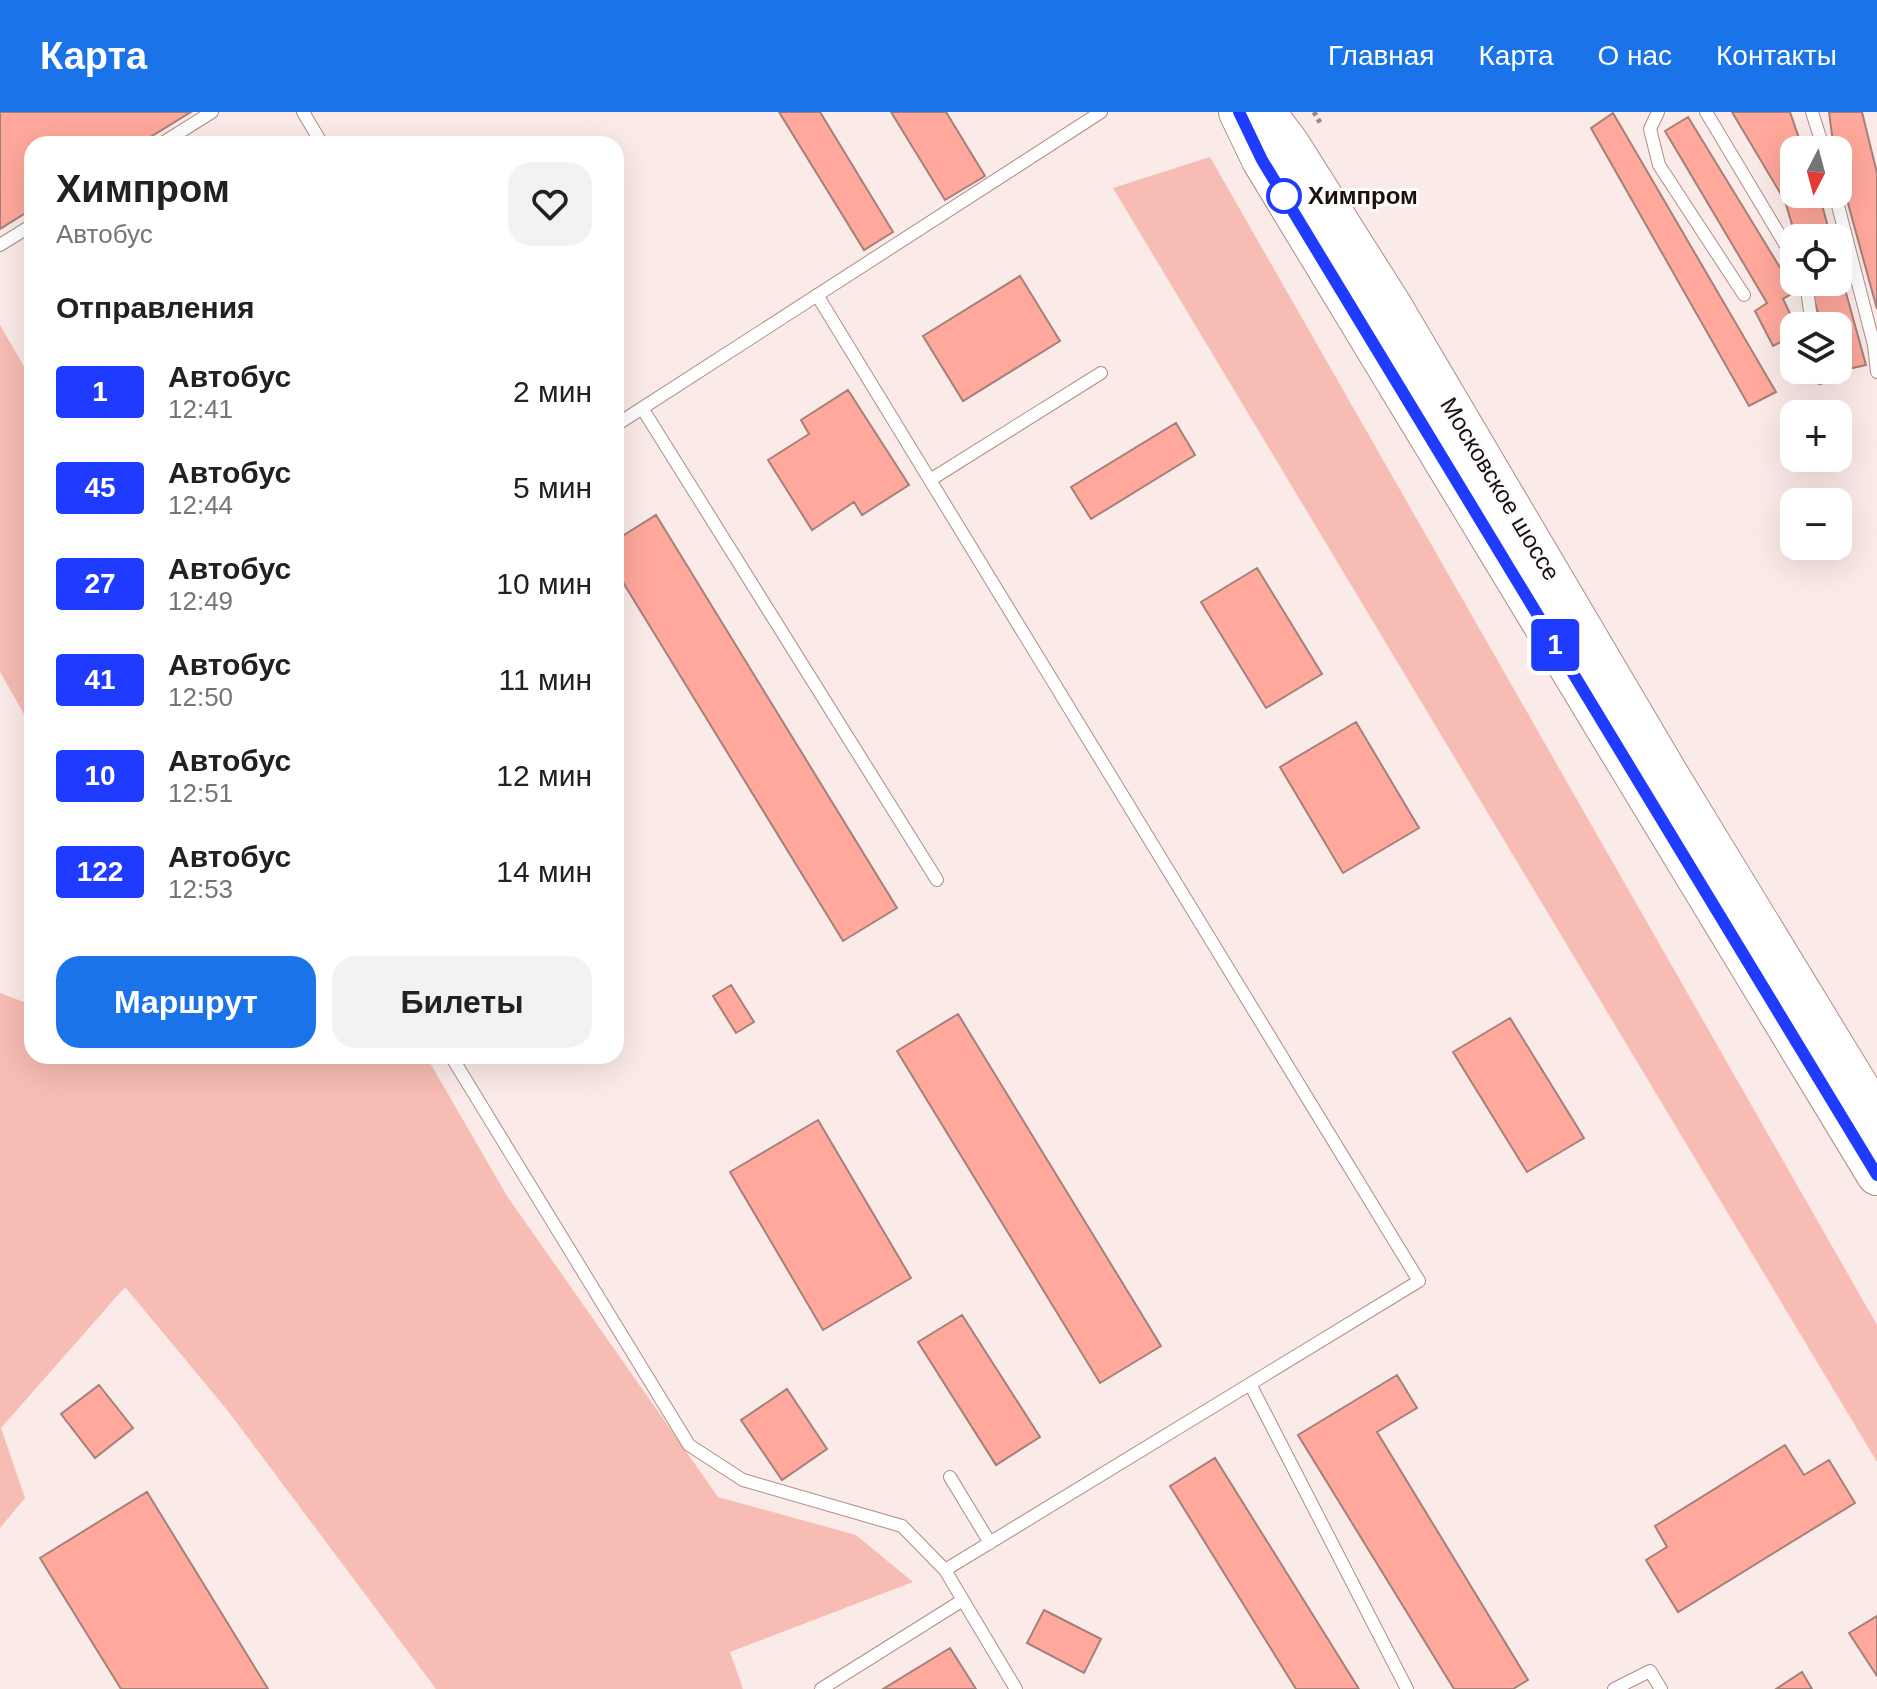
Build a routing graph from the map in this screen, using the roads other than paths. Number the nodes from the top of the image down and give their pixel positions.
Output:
1 (212, 112) edge
2 (303, 112) edge
3 (1101, 112) edge
4 (1239, 112) edge
5 (1265, 112) edge
6 (1658, 112) edge
7 (1706, 112) edge
8 (1812, 112) edge
9 (174, 136) edge
10 (317, 136) edge
11 (1820, 136) edge
12 (1839, 208) edge
13 (24, 230) edge
14 (1780, 236) edge
15 (0, 245) edge
16 (817, 295) junction
17 (1744, 295) dead end
18 (1877, 372) edge
19 (1101, 373) dead end
20 (642, 408) junction
21 (624, 420) edge
22 (930, 480) junction
23 (937, 880) dead end
24 (456, 1064) edge
25 (1877, 1117) edge
26 (1877, 1175) edge
27 (1250, 1384) junction
28 (950, 1477) dead end
29 (990, 1543) junction
30 (945, 1570) junction
31 (963, 1600) junction
32 (821, 1689) edge
33 (1016, 1689) edge
34 (1407, 1689) edge
35 (1614, 1689) edge
36 (1661, 1689) edge

1 - 9 lane
2 - 10 lane
3 - 16 lane
4 - 26 main road, Московское шоссе
5 - 25 main road, Московское шоссе
6 - 17 lane
7 - 14 lane
8 - 11 lane
12 - 18 lane
13 - 15 lane
16 - 20 lane
16 - 22 lane
19 - 22 lane
20 - 21 lane
20 - 23 lane
22 - 27 lane
24 - 30 lane
27 - 29 lane
27 - 34 lane
28 - 29 lane
29 - 30 lane
30 - 31 lane
31 - 32 lane
31 - 33 lane
35 - 36 lane

